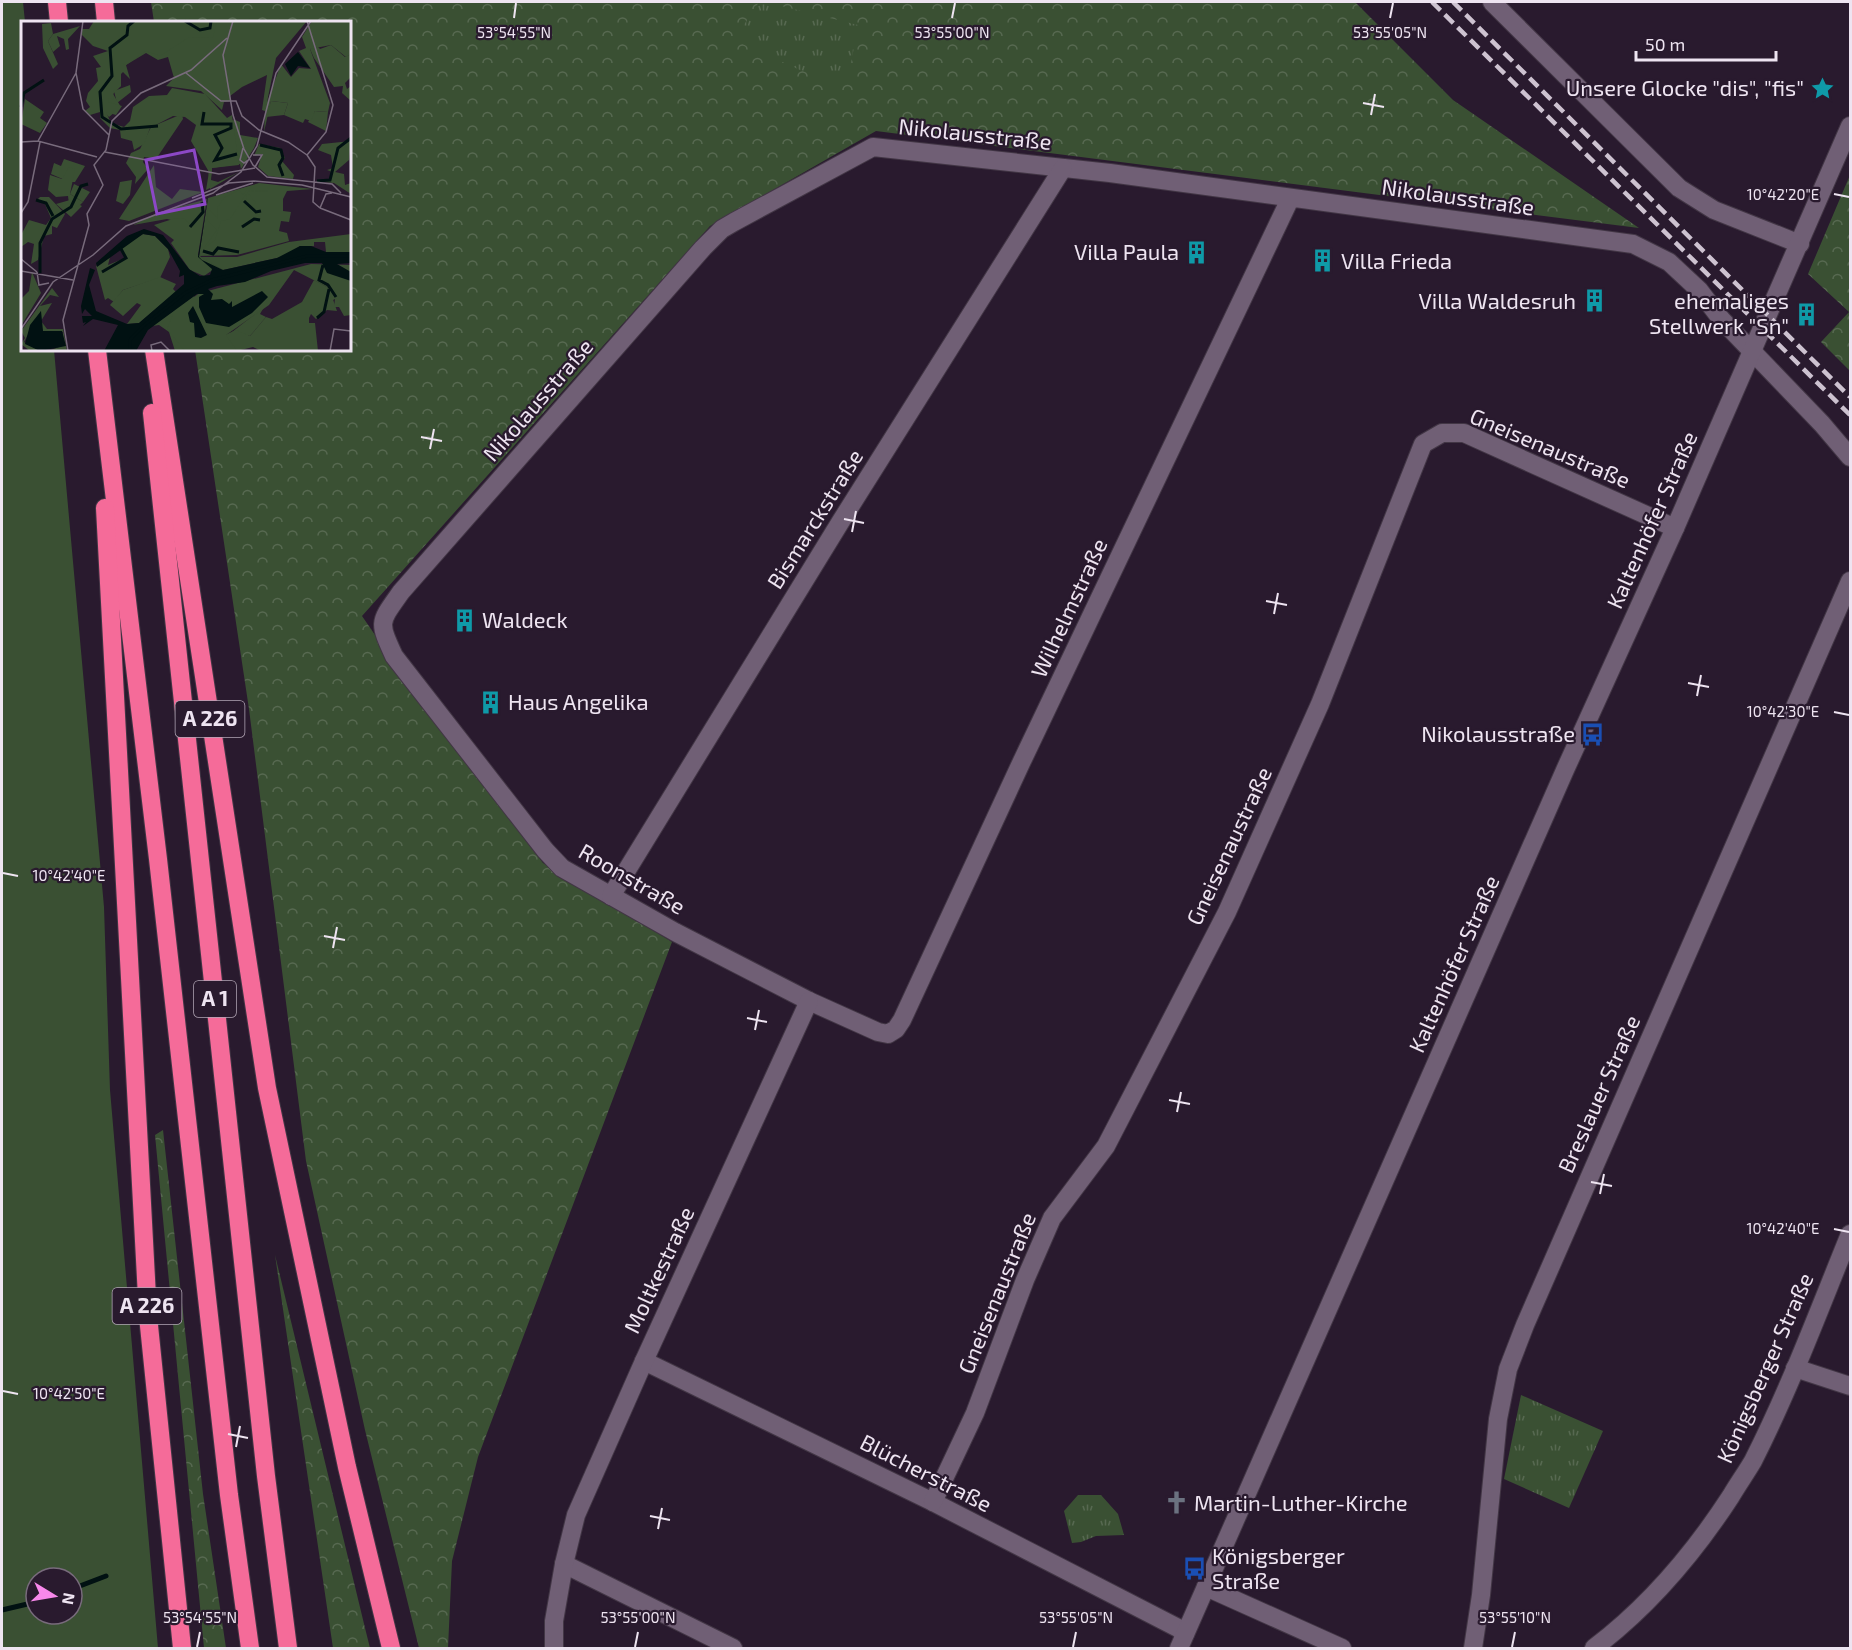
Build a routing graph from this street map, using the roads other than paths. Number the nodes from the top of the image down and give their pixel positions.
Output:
1 (57, 2) edge
2 (104, 2) edge
3 (1492, 2) edge
4 (59, 21) edge
5 (106, 21) edge
6 (1851, 126) edge
7 (1063, 168) junction
8 (1290, 199) junction
9 (1800, 244) junction
10 (98, 351) edge
11 (145, 351) edge
12 (154, 351) edge
13 (1752, 352) junction
14 (107, 431) junction
15 (1851, 457) edge
16 (1676, 528) junction
17 (1851, 581) edge
18 (394, 656) joint
19 (611, 896) junction
20 (809, 1001) junction
21 (888, 1034) joint
22 (1851, 1234) edge
23 (644, 1361) junction
24 (1795, 1368) junction
25 (1851, 1386) edge
26 (933, 1502) junction
27 (564, 1564) junction
28 (1206, 1587) junction
29 (1182, 1641) edge
30 (182, 1648) edge
31 (250, 1648) edge
32 (288, 1648) edge
33 (391, 1648) edge
34 (554, 1648) edge
35 (733, 1648) edge
36 (1342, 1648) edge
37 (1473, 1648) edge
38 (1594, 1648) edge

1 - 4 highway
2 - 5 highway
3 - 9 street
6 - 9 street, Kaltenhöfer Straße
7 - 8 street, Nikolausstraße
7 - 18 street, Nikolausstraße
7 - 19 street, Bismarckstraße
8 - 13 street, Nikolausstraße
8 - 21 street, Wilhelmstraße
9 - 13 street, Kaltenhöfer Straße
10 - 14 highway, A 1
11 - 32 highway, A 1
12 - 33 highway, A 226
13 - 15 street, Nikolausstraße
13 - 16 street, Kaltenhöfer Straße
14 - 30 highway, A 226
14 - 31 highway, A 1
16 - 26 street, Gneisenaustraße
16 - 28 street, Kaltenhöfer Straße
17 - 37 street, Breslauer Straße
18 - 19 street, Roonstraße
19 - 20 street, Roonstraße
20 - 21 street, Roonstraße
20 - 23 street, Moltkestraße
22 - 24 street, Königsberger Straße
23 - 26 street, Blücherstraße
23 - 27 street, Moltkestraße
24 - 25 street
24 - 38 street, Königsberger Straße
26 - 29 street, Blücherstraße
27 - 34 street, Moltkestraße
27 - 35 street
28 - 29 street, Kaltenhöfer Straße
28 - 36 street

